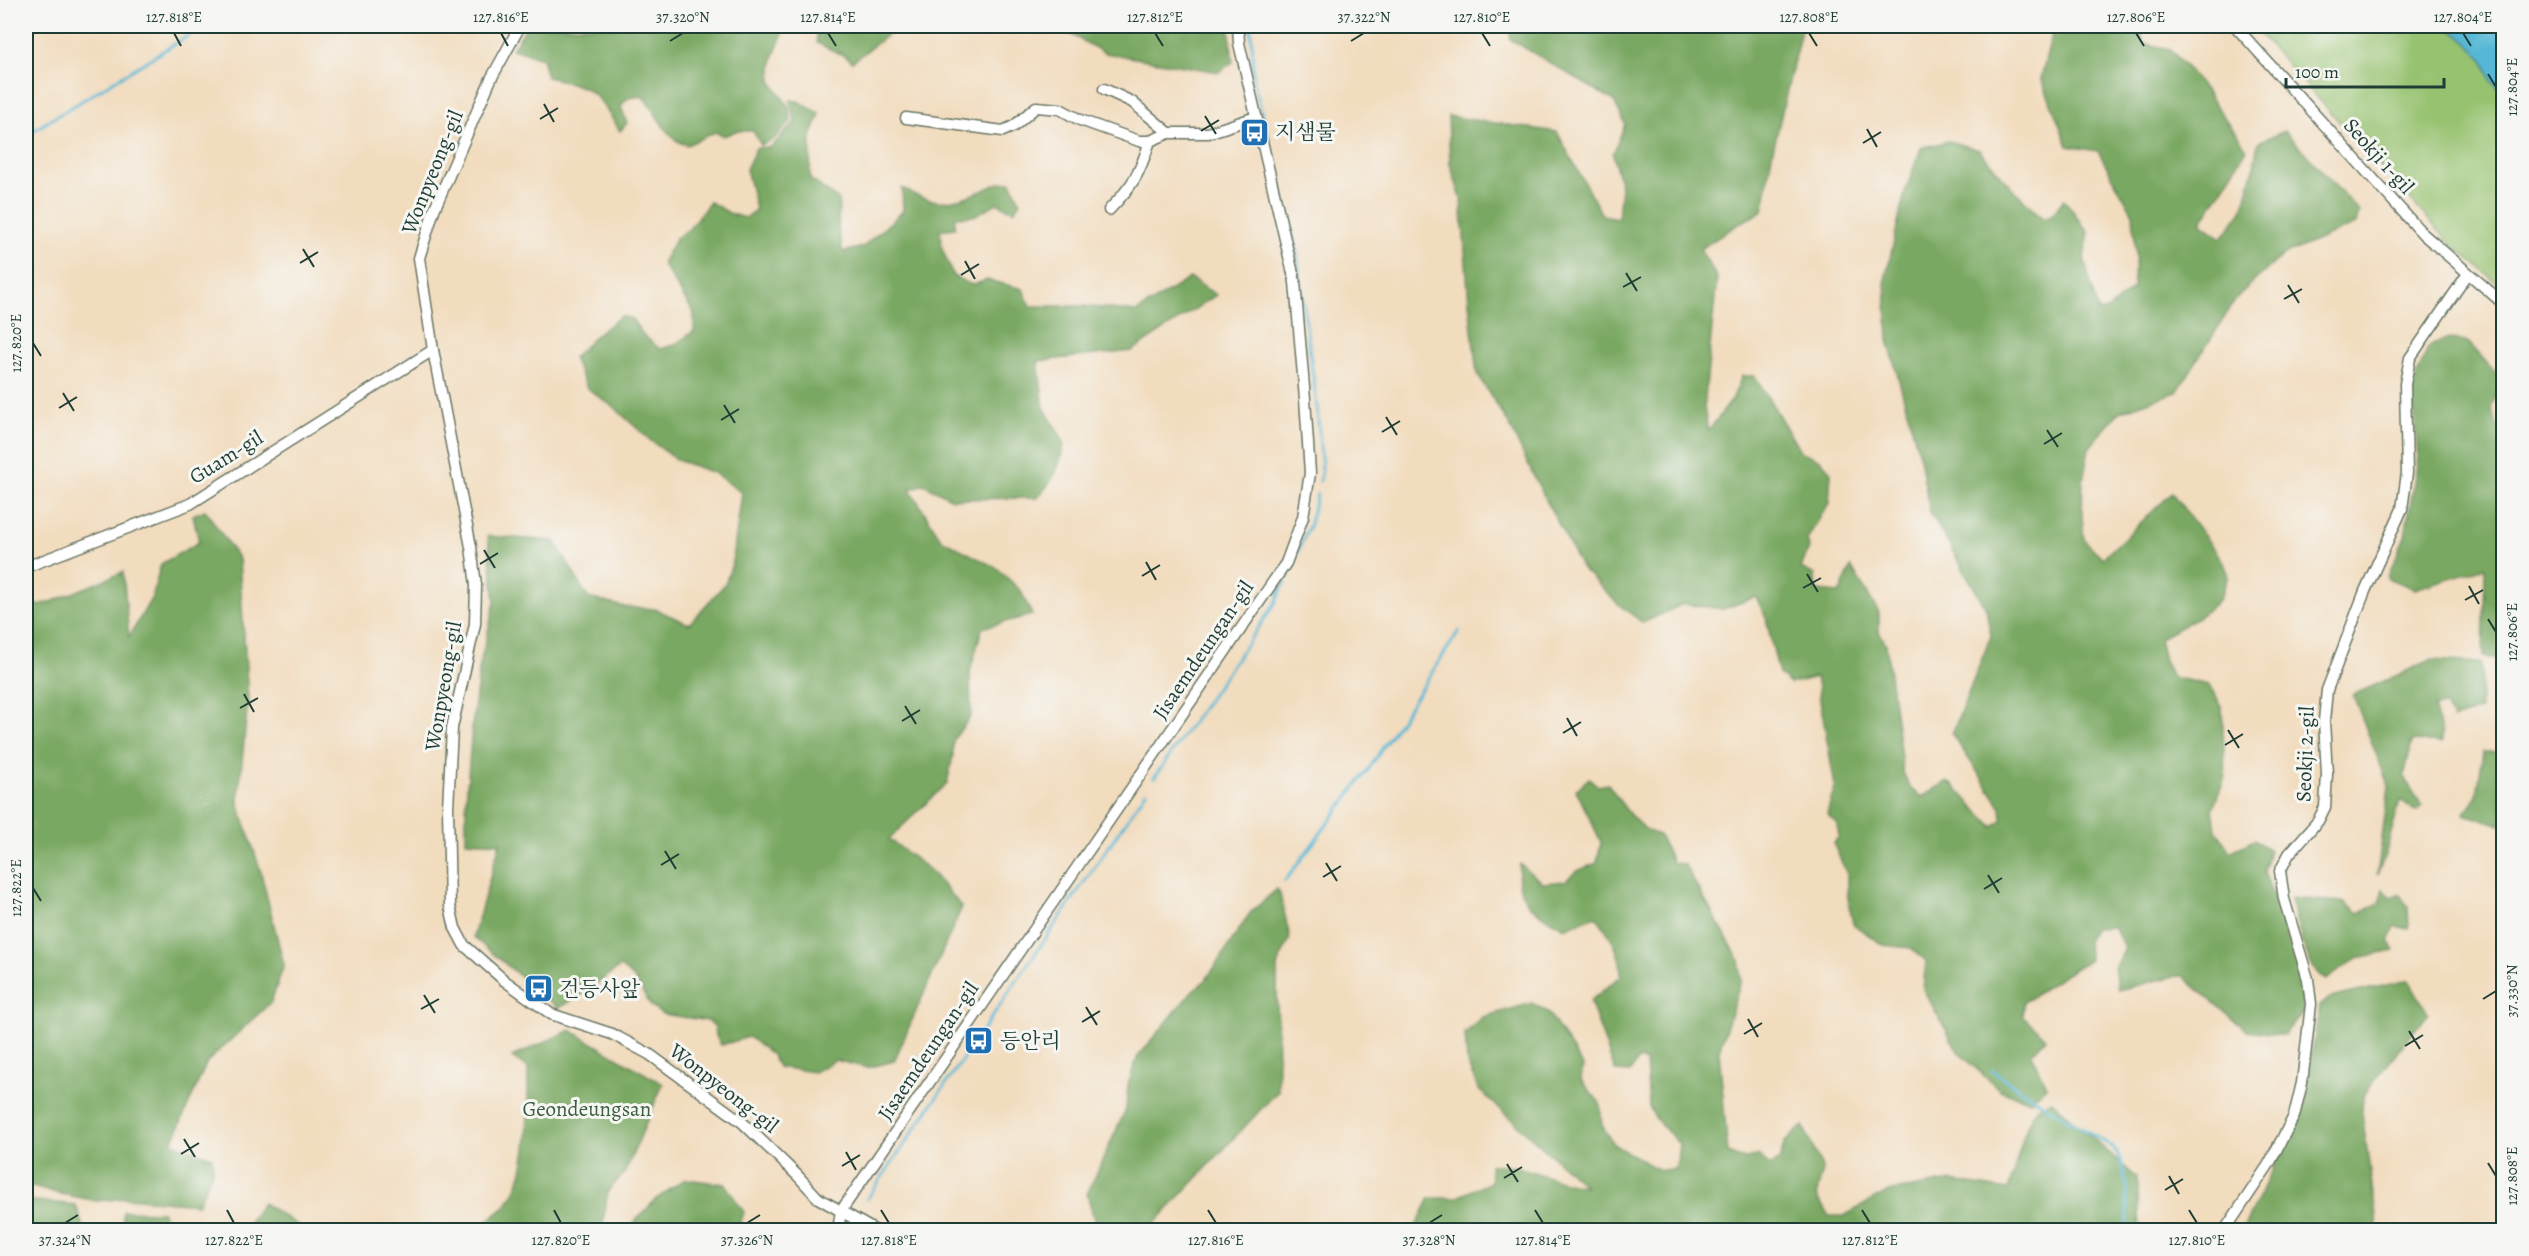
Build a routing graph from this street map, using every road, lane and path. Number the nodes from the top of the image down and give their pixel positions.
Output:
1 (520, 26) edge
2 (1238, 26) edge
3 (2235, 26) edge
4 (1104, 89) dead end
5 (1256, 117) junction
6 (906, 118) dead end
7 (1169, 133) junction
8 (1150, 141) junction
9 (1109, 210) dead end
10 (2467, 274) junction
11 (2504, 304) edge
12 (433, 350) junction
13 (26, 567) edge
14 (841, 1211) junction
15 (838, 1230) edge
16 (874, 1230) edge
17 (2225, 1230) edge

1 - 12 street, Wonpyeong-gil
2 - 5 street, Jisaemdeungan-gil
3 - 10 street, Seokji 1-gil
4 - 7 street
5 - 7 street
5 - 14 street, Jisaemdeungan-gil
6 - 8 street
7 - 8 street
8 - 9 street
10 - 11 street, Seokji 1-gil
10 - 17 street, Seokji 2-gil
12 - 13 street, Guam-gil
12 - 14 street, Wonpyeong-gil
14 - 15 street, Jisaemdeungan-gil
14 - 16 street

